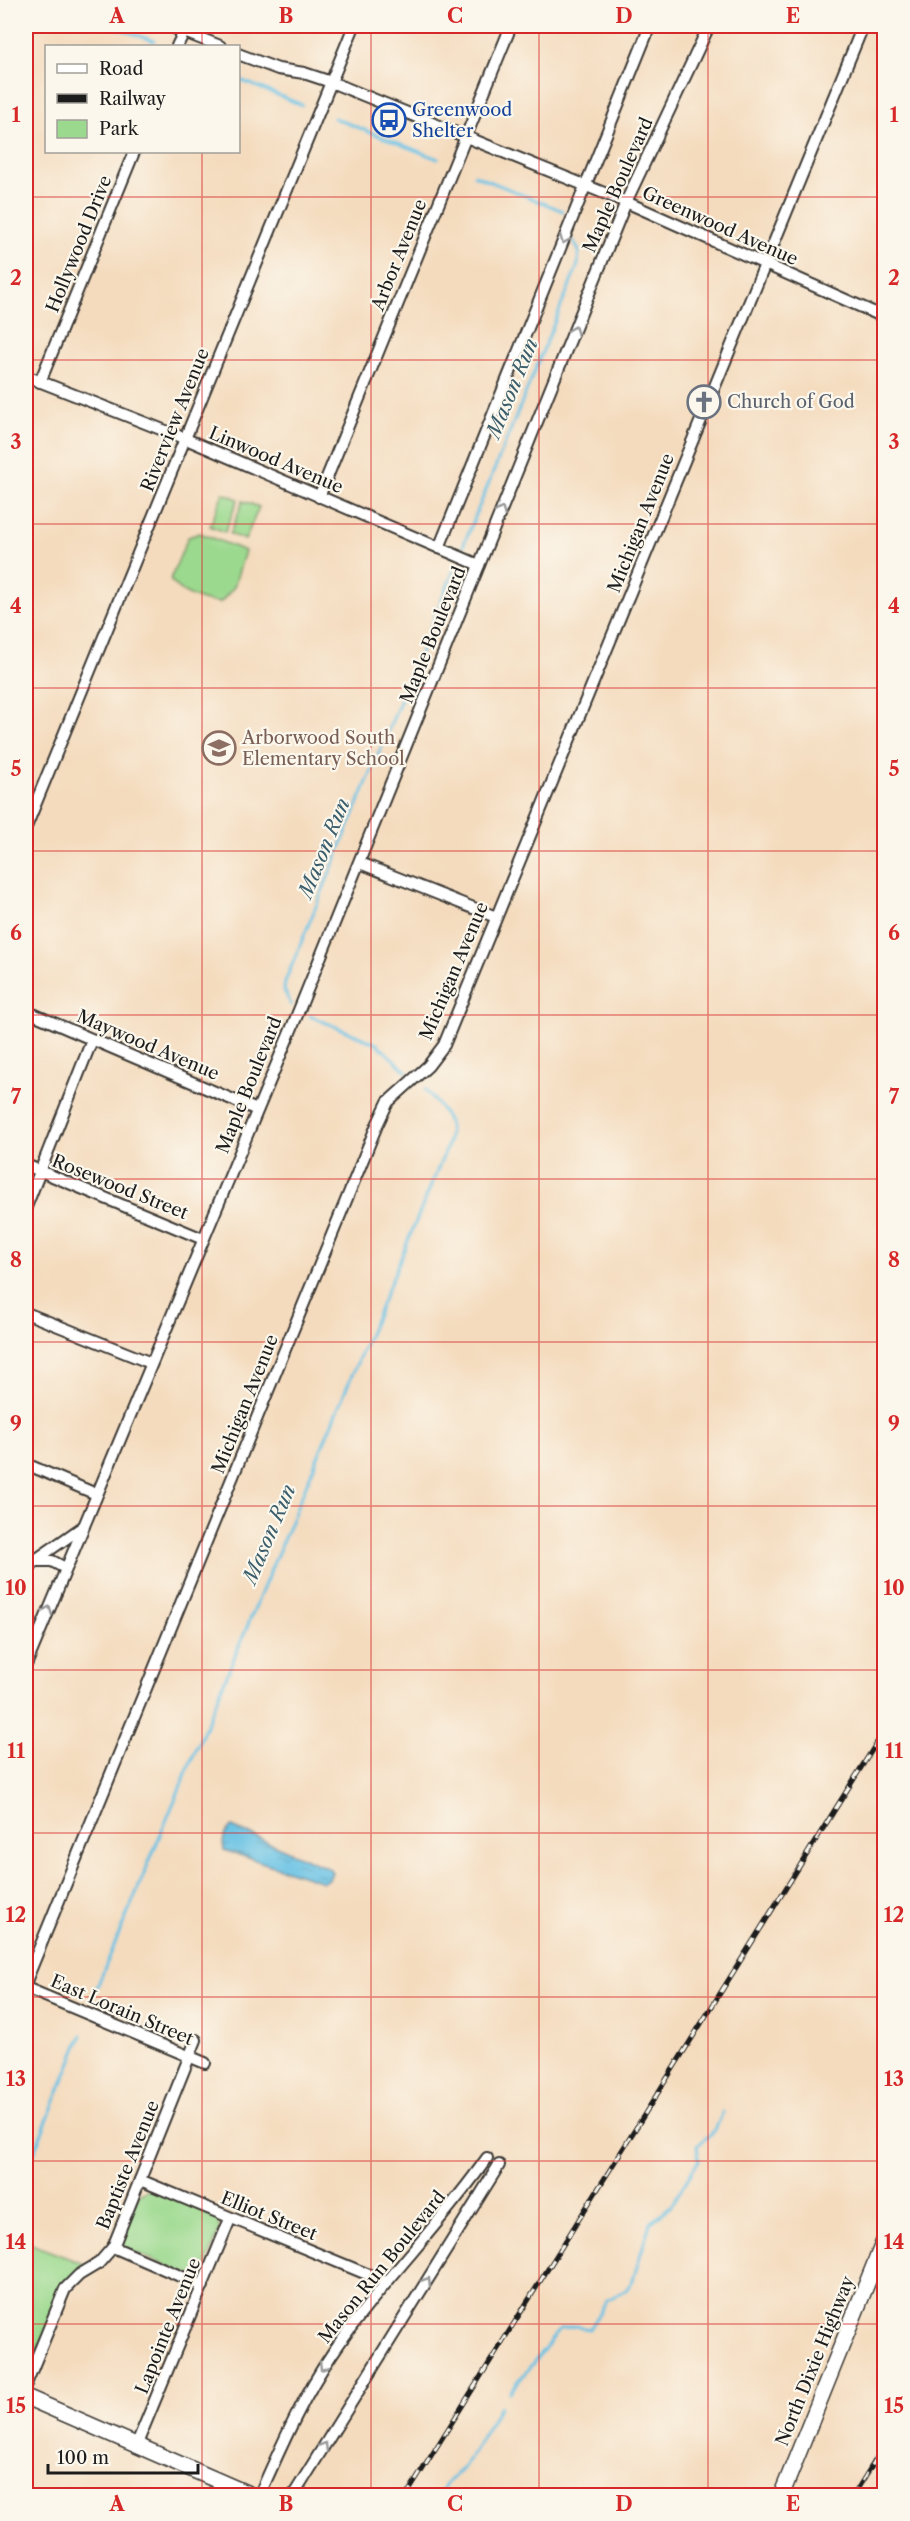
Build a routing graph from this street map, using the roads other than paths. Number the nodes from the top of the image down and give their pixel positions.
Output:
1 (169, 26) edge
2 (354, 26) edge
3 (511, 26) edge
4 (650, 26) edge
5 (709, 26) edge
6 (864, 26) edge
7 (186, 29) edge
8 (178, 45) edge
9 (218, 45) edge
10 (240, 55) edge
11 (331, 82) junction
12 (465, 137) junction
13 (134, 153) edge
14 (585, 186) junction
15 (626, 202) junction
16 (767, 263) junction
17 (885, 316) edge
18 (26, 376) edge
19 (40, 382) junction
20 (186, 439) junction
21 (319, 497) junction
22 (439, 548) junction
23 (479, 565) junction
24 (26, 827) edge
25 (360, 863) junction
26 (496, 917) junction
27 (26, 1011) edge
28 (92, 1040) junction
29 (257, 1110) junction
30 (26, 1165) edge
31 (41, 1172) junction
32 (26, 1207) edge
33 (203, 1239) junction
34 (26, 1313) edge
35 (151, 1363) junction
36 (26, 1464) edge
37 (96, 1494) junction
38 (84, 1526) junction
39 (34, 1561) junction
40 (65, 1568) junction
41 (26, 1574) edge
42 (26, 1665) edge
43 (26, 1981) edge
44 (26, 1988) edge
45 (196, 2040) dead end
46 (189, 2056) junction
47 (205, 2063) dead end
48 (487, 2158) dead end
49 (499, 2165) dead end
50 (477, 2174) junction
51 (140, 2180) junction
52 (489, 2181) junction
53 (230, 2219) junction
54 (885, 2241) edge
55 (113, 2247) junction
56 (386, 2282) junction
57 (203, 2286) junction
58 (26, 2384) edge
59 (26, 2397) edge
60 (136, 2446) junction
61 (254, 2496) edge
62 (259, 2496) edge
63 (293, 2496) edge
64 (781, 2496) edge

1 - 7 street
2 - 11 street, Riverview Avenue
3 - 12 street, Arbor Avenue
4 - 14 street, Maple Boulevard
5 - 15 street, Maple Boulevard
6 - 16 street, Michigan Avenue
7 - 8 street
7 - 9 street
10 - 11 street, Greenwood Avenue
11 - 12 street, Greenwood Avenue
11 - 20 street, Riverview Avenue
12 - 14 street, Greenwood Avenue
12 - 21 street, Arbor Avenue
13 - 19 street, Hollywood Drive
14 - 15 street, Greenwood Avenue
14 -> 22 street, Maple Boulevard
15 - 16 street, Greenwood Avenue
23 -> 15 street, Maple Boulevard
16 - 17 street, Greenwood Avenue
16 - 26 street, Michigan Avenue
18 - 19 street, Linwood Avenue
19 - 20 street, Linwood Avenue
20 - 21 street, Linwood Avenue
20 - 24 street, Riverview Avenue
21 - 22 street, Linwood Avenue
22 - 23 street, Linwood Avenue
23 - 25 street, Maple Boulevard
25 - 26 street
25 - 29 street, Maple Boulevard
26 - 43 street, Michigan Avenue
27 - 28 street, Maywood Avenue
28 - 29 street, Maywood Avenue
28 - 31 street
29 - 33 street, Maple Boulevard
30 - 31 street, Rosewood Street
31 - 32 street
31 - 33 street, Rosewood Street
33 - 35 street, Maple Boulevard
34 - 35 street
35 - 37 street, Maple Boulevard
36 - 37 street
37 - 38 street, Maple Boulevard
38 - 39 street
38 - 40 street, Maple Boulevard
39 - 40 street
39 - 41 street
42 -> 40 street, Maple Boulevard
44 - 46 street, East Lorain Street
45 - 46 street, Baptiste Avenue
46 - 47 street, East Lorain Street
46 - 51 street, Baptiste Avenue
48 - 50 street, Mason Run Boulevard
49 - 52 street, Mason Run Boulevard
50 - 52 street
50 - 56 street, Mason Run Boulevard
51 - 53 street, Elliot Street
51 - 55 street, Baptiste Avenue
63 -> 52 street, Mason Run Boulevard
53 - 56 street, Elliot Street
53 - 57 street, Lapointe Avenue
54 - 64 main road, North Dixie Highway
55 - 57 street
55 - 58 street, Baptiste Avenue
56 -> 62 street, Mason Run Boulevard
57 - 60 street, Lapointe Avenue
59 - 60 main road
60 - 61 main road

